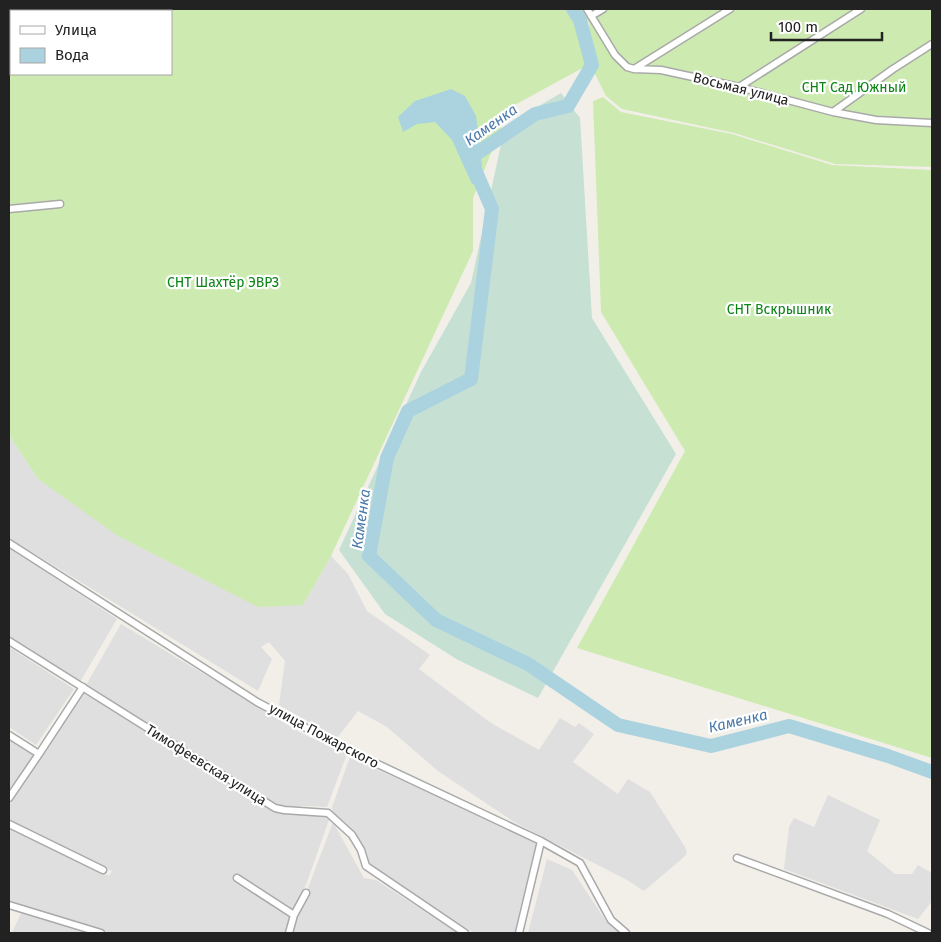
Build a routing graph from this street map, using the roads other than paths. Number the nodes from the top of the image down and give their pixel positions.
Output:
1 (587, 9) edge
2 (603, 9) edge
3 (730, 9) edge
4 (861, 9) edge
5 (591, 16) junction
6 (932, 44) edge
7 (634, 69) junction
8 (739, 87) junction
9 (833, 112) junction
10 (932, 123) edge
11 (60, 204) dead end
12 (9, 209) edge
13 (9, 544) edge
14 (9, 641) edge
15 (83, 687) junction
16 (9, 735) edge
17 (39, 754) junction
18 (9, 798) edge
19 (9, 824) edge
20 (541, 841) junction
21 (737, 858) dead end
22 (103, 870) dead end
23 (237, 878) dead end
24 (306, 893) dead end
25 (9, 905) edge
26 (294, 915) junction
27 (917, 931) edge
28 (101, 933) edge
29 (288, 933) edge
30 (465, 933) edge
31 (519, 933) edge
32 (626, 933) edge
33 (928, 933) edge

1 - 5 street
2 - 5 street
3 - 7 street
4 - 8 street
5 - 7 street
6 - 9 street
7 - 8 street, Восьмая улица
8 - 9 street, Восьмая улица
9 - 10 street, Восьмая улица
11 - 12 street
13 - 20 street, улица Пожарского
14 - 15 street, Тимофеевская улица
15 - 17 street
15 - 30 street, Тимофеевская улица
16 - 17 street
17 - 18 street
19 - 22 street
20 - 31 street
20 - 32 street, улица Пожарского
21 - 27 street
23 - 26 street
24 - 26 street
25 - 28 street
26 - 29 street
27 - 33 street

